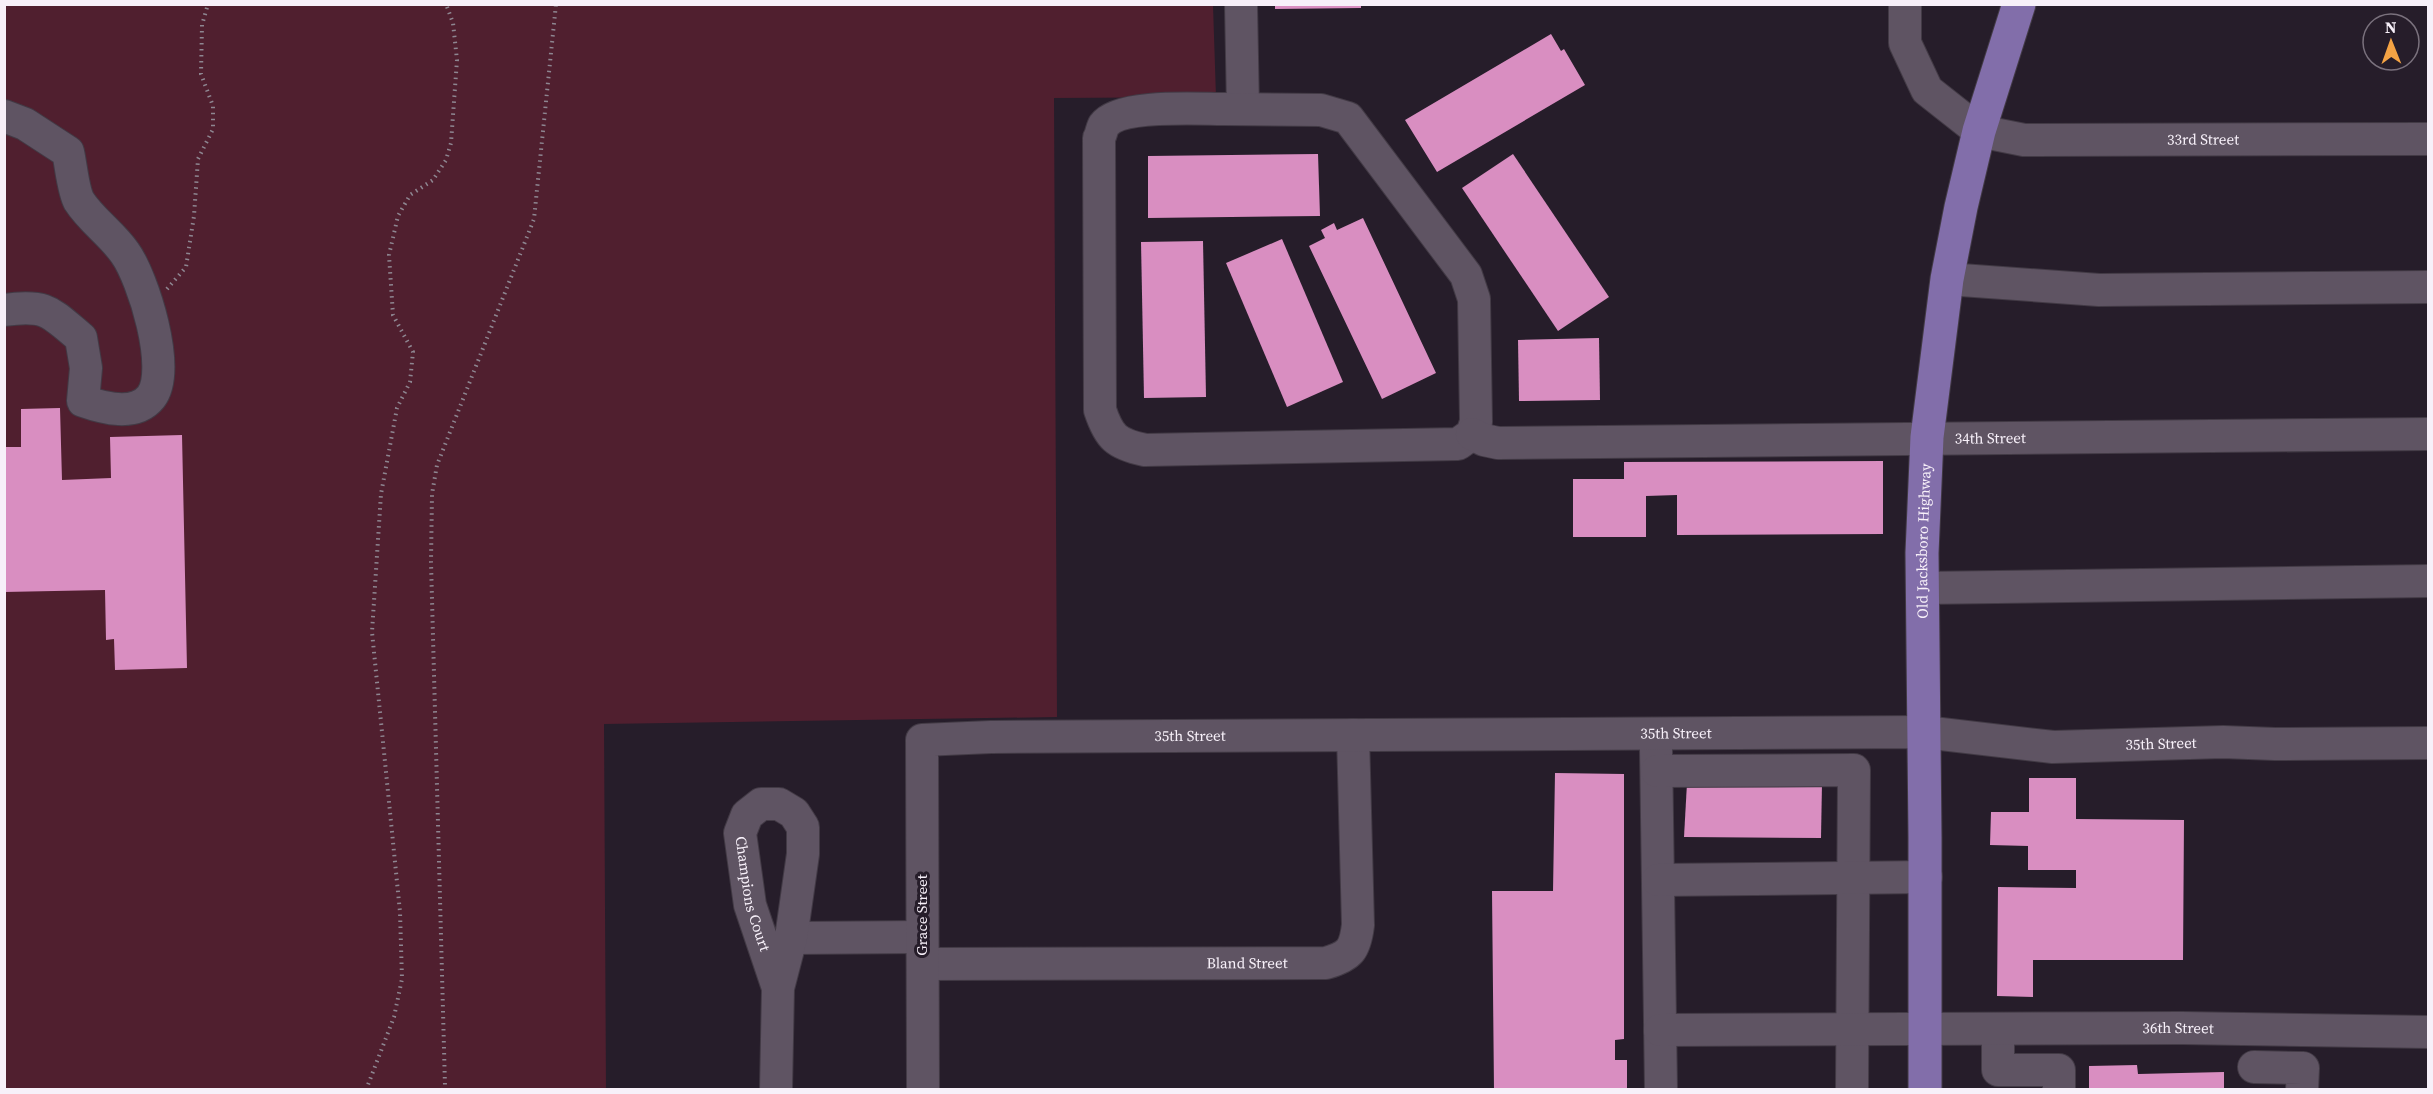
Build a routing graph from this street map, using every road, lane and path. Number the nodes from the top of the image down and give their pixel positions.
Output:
1 (208, 4) edge
2 (446, 4) edge
3 (556, 4) edge
4 (1221, 4) edge
5 (1241, 4) edge
6 (1905, 4) edge
7 (2019, 4) edge
8 (1232, 63) junction
9 (1233, 109) junction
10 (4, 116) edge
11 (1979, 131) junction
12 (2428, 139) edge
13 (1947, 279) junction
14 (2428, 287) edge
15 (4, 310) edge
16 (149, 311) junction
17 (1472, 434) junction
18 (2428, 434) edge
19 (1927, 437) junction
20 (2428, 581) edge
21 (1922, 588) junction
22 (1924, 732) junction
23 (1656, 733) junction
24 (1353, 735) junction
25 (922, 740) joint
26 (2428, 743) edge
27 (1657, 771) junction
28 (1926, 877) junction
29 (1854, 878) junction
30 (1658, 880) junction
31 (791, 938) junction
32 (922, 951) junction
33 (778, 988) junction
34 (1998, 1029) junction
35 (2255, 1029) junction
36 (1660, 1030) junction
37 (1854, 1030) junction
38 (2428, 1032) edge
39 (1926, 1041) junction
40 (2254, 1078) edge
41 (1998, 1080) edge
42 (366, 1089) edge
43 (443, 1089) edge
44 (776, 1089) edge
45 (923, 1089) edge
46 (1661, 1089) edge
47 (1852, 1089) edge
48 (1913, 1089) edge
49 (1925, 1089) edge
50 (2059, 1089) edge
51 (2302, 1089) edge

1 - 16 path
2 - 42 path
3 - 43 path
4 - 8 street
5 - 8 street
6 - 11 street
7 - 11 main road, Old Jacksboro Highway
8 - 9 street
9 - 17 street
9 - 17 street
10 - 16 street
11 - 12 street, 33rd Street
11 - 13 main road, Old Jacksboro Highway
13 - 14 street
13 - 19 main road, Old Jacksboro Highway
15 - 16 street
17 - 19 street, 34th Street
18 - 19 street, 34th Street
19 - 21 main road, Old Jacksboro Highway
20 - 21 street
21 - 22 main road, Old Jacksboro Highway
22 - 23 street, 35th Street
22 - 26 street, 35th Street
22 - 28 main road, Old Jacksboro Highway
23 - 24 street, 35th Street
23 - 27 street
24 - 25 street, 35th Street
24 - 32 street, Bland Street
25 - 32 street, Grace Street
27 - 29 street
27 - 30 street
28 - 29 street
28 - 39 main road, Old Jacksboro Highway
29 - 30 street
29 - 37 street
30 - 36 street
31 - 32 street, Bland Street
31 - 33 street, Champions Court
31 - 33 street, Champions Court
32 - 45 street, Grace Street
33 - 44 street, Champions Court
34 - 35 street, 36th Street
34 - 39 street, 36th Street
34 - 41 street
35 - 38 street, 36th Street
35 - 40 street
36 - 37 street, 36th Street
36 - 46 street
37 - 39 street, 36th Street
37 - 47 street
39 - 48 main road
39 - 49 main road, Old Jacksboro Highway
40 - 51 street
41 - 50 street

